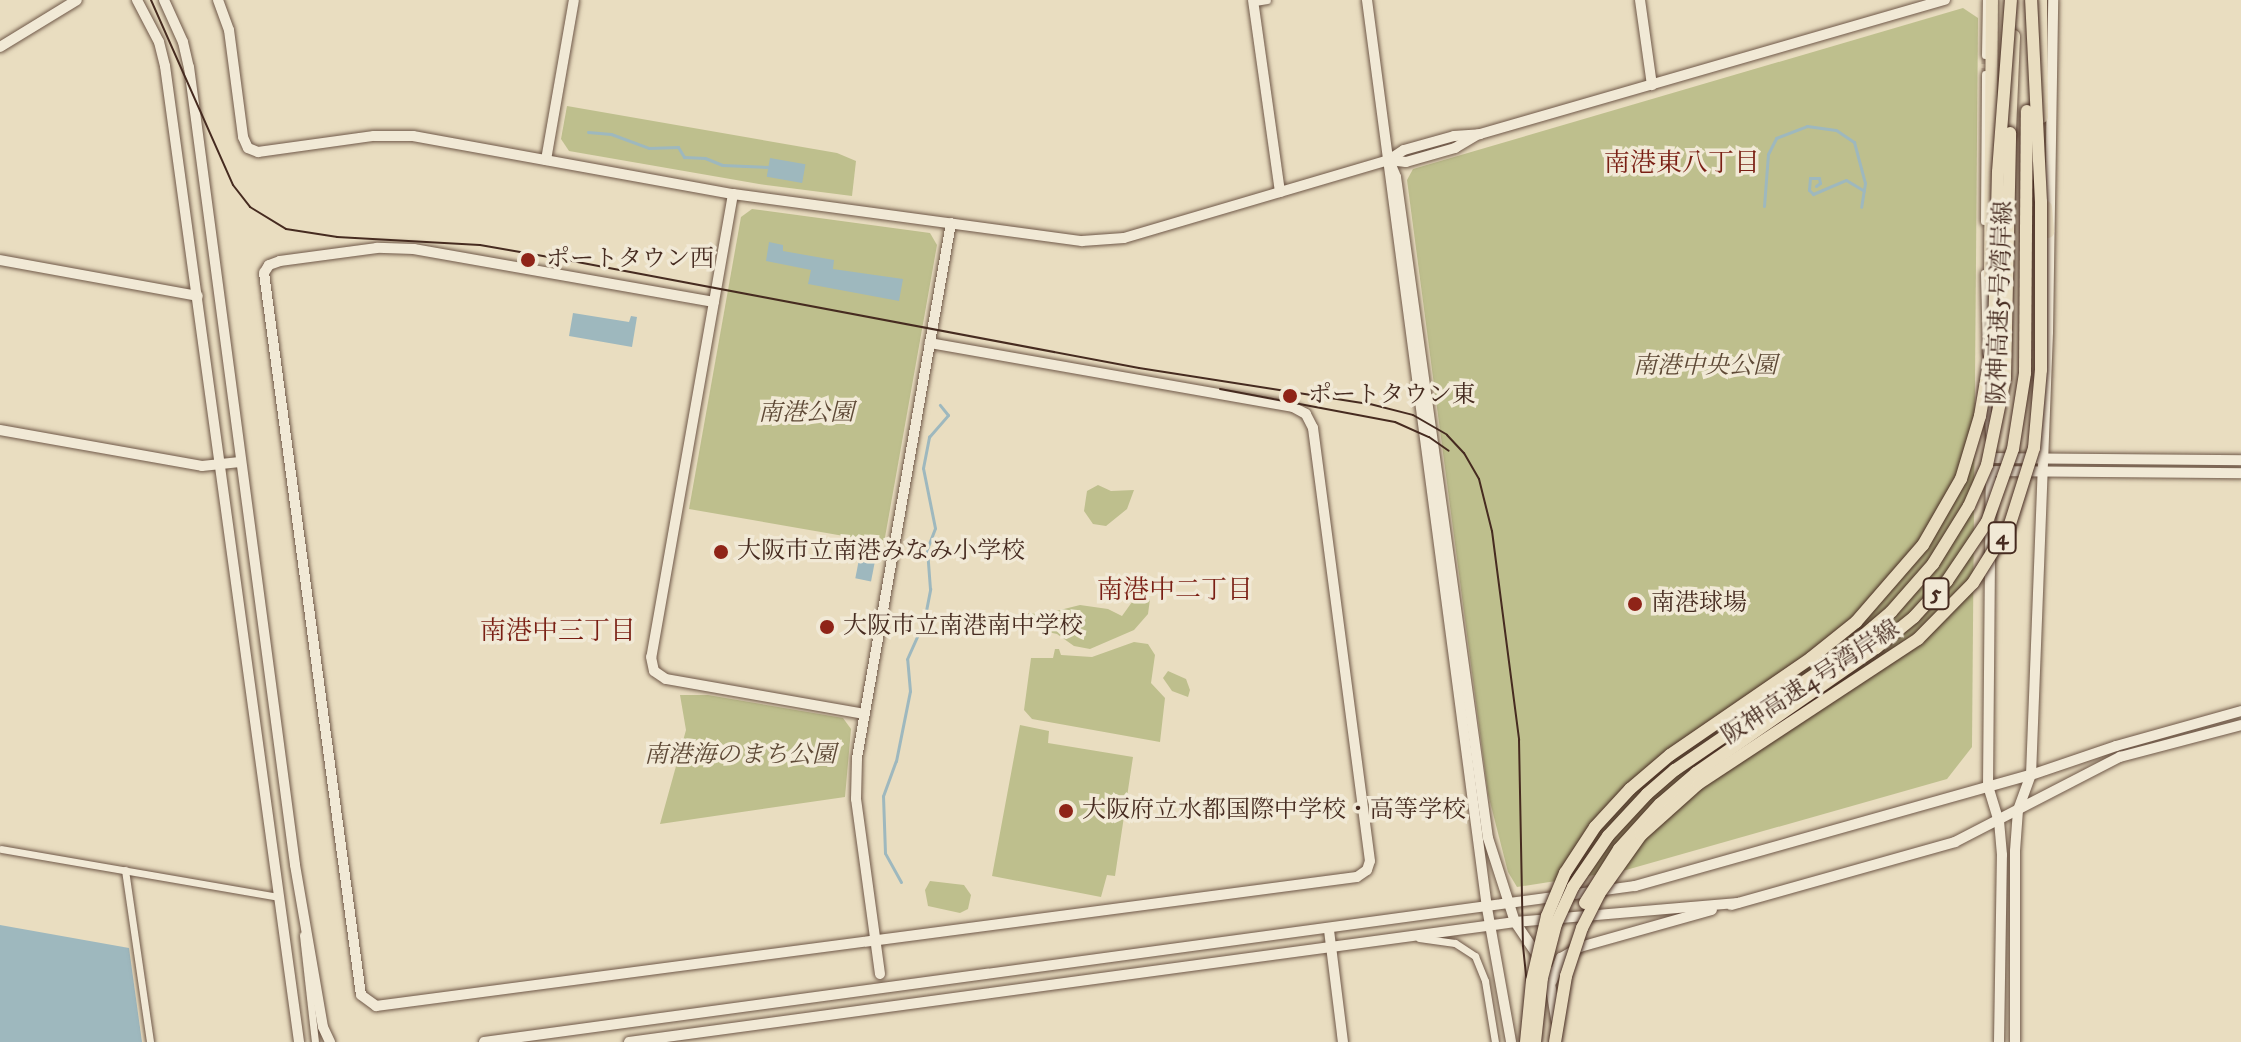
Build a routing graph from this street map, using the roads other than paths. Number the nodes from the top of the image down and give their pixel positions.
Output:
1 (77, 0) edge
2 (137, 0) edge
3 (164, 0) edge
4 (218, 0) edge
5 (574, 0) edge
6 (1267, 0) edge
7 (1367, 0) edge
8 (1640, 0) edge
9 (1945, 0) edge
10 (1986, 0) edge
11 (1992, 0) edge
12 (2013, 0) edge
13 (2029, 0) edge
14 (2043, 0) edge
15 (2053, 0) edge
16 (1254, 1) edge
17 (0, 47) edge
18 (1985, 55) tunnel mouth
19 (1985, 74) tunnel mouth
20 (1652, 85) junction
21 (546, 160) junction
22 (1389, 160) junction
23 (1280, 192) junction
24 (733, 194) junction
25 (951, 223) junction
26 (2048, 232) junction
27 (0, 260) edge
28 (198, 296) junction
29 (714, 302) junction
30 (930, 343) junction
31 (1987, 413) junction
32 (0, 430) edge
33 (1990, 458) junction
34 (2042, 458) junction
35 (2241, 460) edge
36 (240, 462) junction
37 (219, 465) junction
38 (1991, 471) junction
39 (2041, 471) junction
40 (2241, 473) edge
41 (2241, 711) edge
42 (864, 714) junction
43 (2241, 725) edge
44 (2031, 775) junction
45 (1988, 787) junction
46 (2018, 810) junction
47 (1999, 822) junction
48 (1, 849) edge
49 (295, 865) junction
50 (125, 870) junction
51 (279, 897) junction
52 (1738, 903) junction
53 (1509, 905) junction
54 (1487, 908) junction
55 (1515, 922) junction
56 (1490, 926) junction
57 (1329, 930) junction
58 (1415, 937) junction
59 (875, 939) junction
60 (1331, 949) junction
61 (880, 974) dead end
62 (1551, 983) junction
63 (150, 1042) edge
64 (299, 1042) edge
65 (315, 1042) edge
66 (330, 1042) edge
67 (484, 1042) edge
68 (629, 1042) edge
69 (1343, 1042) edge
70 (1495, 1042) edge
71 (1511, 1042) edge
72 (1526, 1042) edge
73 (1535, 1042) edge
74 (1557, 1042) edge
75 (1999, 1042) edge
76 (2015, 1042) edge

1 - 17 street
2 - 28 street
3 - 36 street
4 - 21 street
5 - 21 street
6 - 16 street
7 - 22 street
8 - 20 street
9 - 20 street
10 - 18 street
11 - 31 highway, bridge
12 - 72 highway, 阪神高速4号湾岸線, bridge
12 - 73 highway, 阪神高速5号湾岸線 / 5, bridge
13 - 74 highway, 阪神高速5号湾岸線 / 5, bridge
13 - 74 highway, 阪神高速4号湾岸線 / 4, bridge
14 - 26 highway
15 - 26 street
16 - 23 street
19 - 31 street
20 - 22 street
21 - 24 street
22 - 23 street
22 - 53 street
22 - 54 street
23 - 25 street
24 - 25 street
24 - 29 street
25 - 30 street
26 - 34 street
27 - 28 street
28 - 37 street
29 - 42 street
29 - 59 street
30 - 42 street
30 - 59 street
31 - 33 street
32 - 37 street
33 - 34 street
33 - 38 street
34 - 35 street
34 - 39 street
36 - 37 street
36 - 49 street
37 - 51 street
38 - 39 street
38 - 45 street
39 - 40 street
39 - 44 street
41 - 44 street
42 - 59 street
43 - 46 street
44 - 45 street
44 - 46 street
45 - 47 street
45 - 53 street
46 - 47 street
46 - 76 street
47 - 52 street
47 - 75 street
48 - 50 street
49 - 65 street
49 - 66 street
50 - 51 street
50 - 63 street
51 - 64 street
52 - 55 street
52 - 62 street
53 - 54 street
53 - 55 street
54 - 56 street
54 - 57 street
55 - 56 street
55 - 62 street
56 - 58 street
56 - 71 street
57 - 60 street
57 - 67 street
58 - 60 street
58 - 70 street
59 - 61 street
60 - 68 street
60 - 69 street
62 - 74 street

